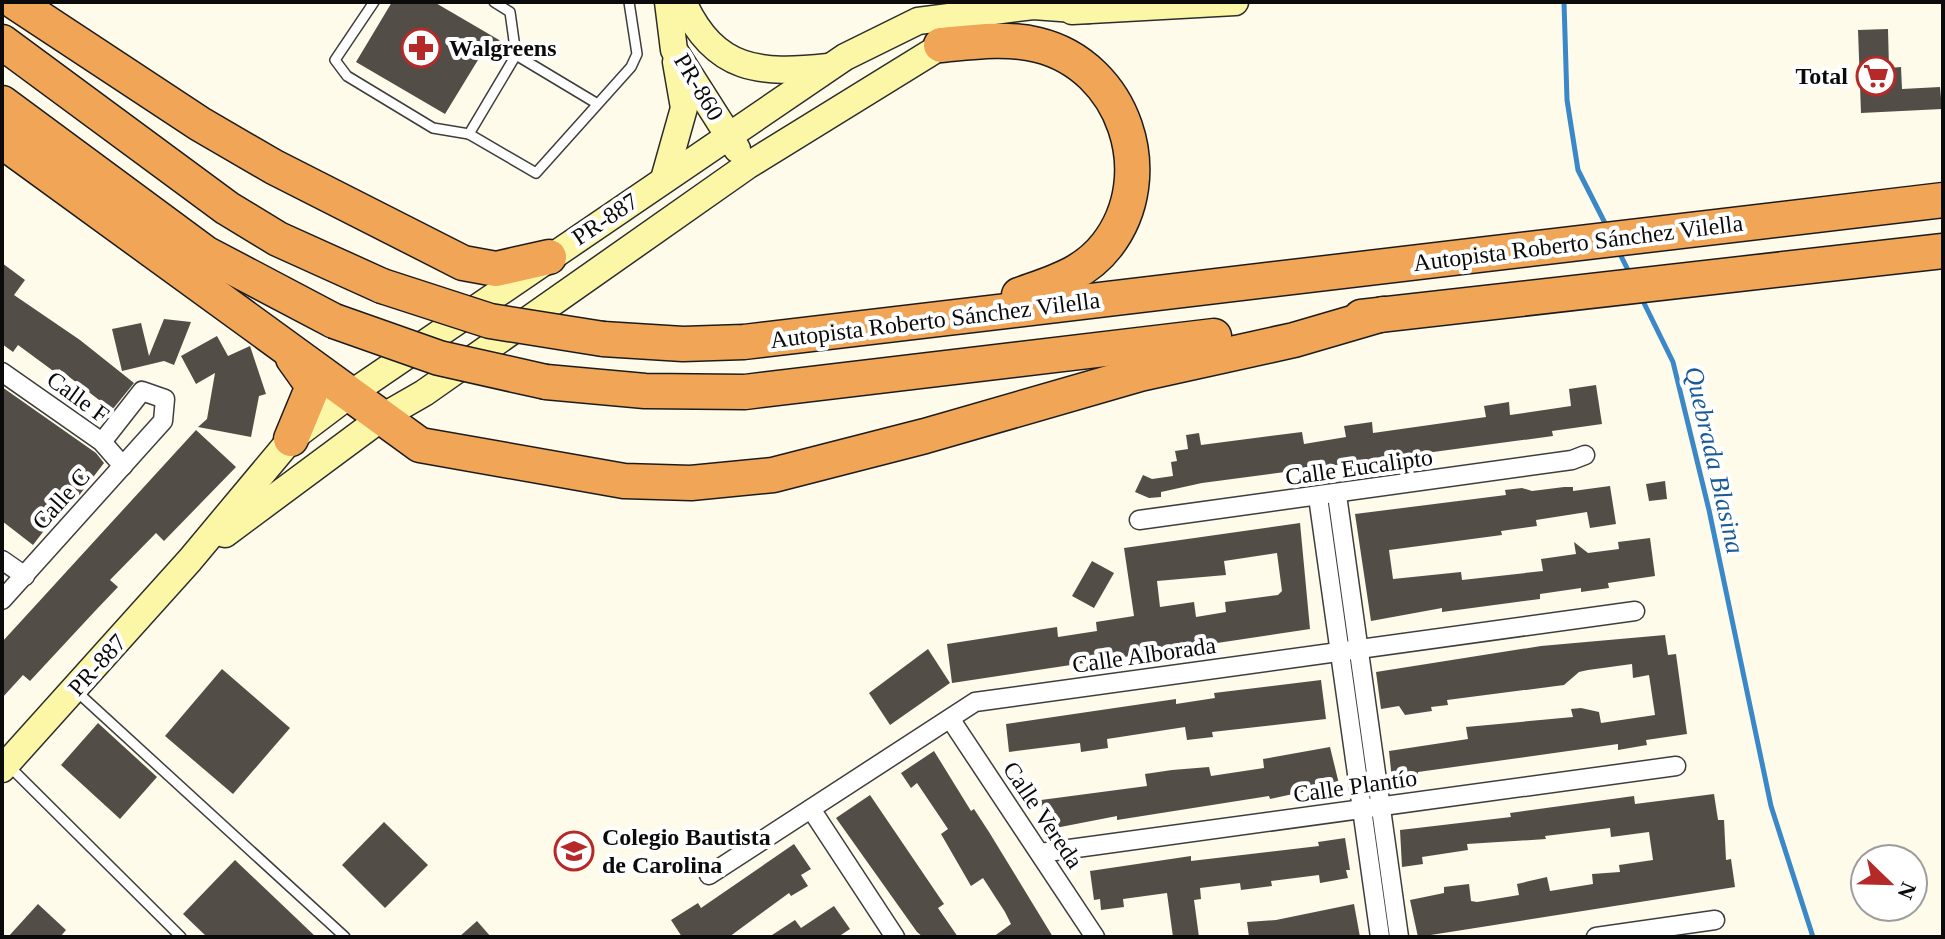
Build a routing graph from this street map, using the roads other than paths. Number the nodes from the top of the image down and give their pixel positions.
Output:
1 (15, 2) edge
2 (374, 2) edge
3 (494, 2) edge
4 (629, 2) edge
5 (668, 2) edge
6 (683, 2) edge
7 (1235, 2) edge
8 (951, 21) edge
9 (2, 42) edge
10 (674, 50) junction
11 (516, 55) junction
12 (831, 66) junction
13 (2, 103) edge
14 (596, 103) junction
15 (469, 134) junction
16 (728, 136) junction
17 (2, 141) edge
18 (747, 166) junction
19 (664, 179) junction
20 (1943, 179) edge
21 (1943, 200) edge
22 (1706, 228) junction
23 (1943, 251) edge
24 (549, 257) junction
25 (1943, 258) edge
26 (1881, 259) junction
27 (1943, 267) edge
28 (968, 314) junction
29 (1383, 314) junction
30 (288, 351) junction
31 (2, 372) edge
32 (352, 393) junction
33 (384, 416) junction
34 (291, 439) junction
35 (102, 442) junction
36 (1585, 455) dead end
37 (123, 466) junction
38 (1327, 496) junction
39 (1139, 520) dead end
40 (2, 560) edge
41 (190, 560) junction
42 (25, 576) junction
43 (2, 600) edge
44 (1635, 611) dead end
45 (1349, 650) junction
46 (75, 690) junction
47 (951, 720) junction
48 (4, 766) edge
49 (1676, 766) dead end
50 (1371, 808) junction
51 (811, 809) junction
52 (1040, 853) junction
53 (709, 875) dead end
54 (1715, 920) dead end
55 (181, 937) edge
56 (345, 937) edge
57 (895, 937) edge
58 (1095, 937) edge
59 (1380, 937) edge
60 (1399, 937) edge
61 (1596, 937) edge

1 - 24 highway
2 - 15 lane
3 - 11 lane
4 - 14 lane
5 - 10 street, PR-860 / PR-860
6 - 12 street
7 - 8 street, PR-887
8 - 12 street, PR-887
8 - 18 street, PR-887
8 - 28 highway
9 - 28 highway, Autopista Roberto Sánchez Vilella, bridge
10 - 16 street, PR-860 / PR-860
10 - 19 street
11 - 14 lane
11 - 15 lane
12 - 16 street, PR-887
13 - 29 highway, Autopista Roberto Sánchez Vilella, bridge
14 - 15 lane
16 - 18 street, PR-860 / PR-860
16 - 19 street, PR-887
17 - 30 highway
18 - 33 street, PR-887
19 - 24 street, PR-887
20 - 22 highway
21 - 22 highway, Autopista Roberto Sánchez Vilella
22 - 28 highway, Autopista Roberto Sánchez Vilella
23 - 26 highway, Autopista Roberto Sánchez Vilella
24 - 32 street, PR-887
25 - 26 highway
26 - 27 highway
26 - 29 highway, Autopista Roberto Sánchez Vilella
29 - 33 highway
30 - 32 highway
30 - 34 highway
31 - 35 street, Calle F
32 - 33 highway
32 - 34 street, PR-887
33 - 41 street, PR-887
34 - 41 street, PR-887
35 - 37 street, Calle F
35 - 37 street, Calle C
36 - 38 street, Calle Eucalipto
37 - 42 street, Calle C
38 - 39 street, Calle Eucalipto
38 - 45 street
40 - 42 street
41 - 46 street, PR-887
42 - 43 street, Calle C
44 - 45 street, Calle Alborada
45 - 47 street, Calle Alborada
45 - 50 street
46 - 48 street, PR-887
46 - 56 lane
47 - 51 street, Calle Alborada
47 - 52 street, Calle Vereda
48 - 55 lane
49 - 50 street, Calle Plantío
50 - 52 street, Calle Plantío
50 - 59 street
50 - 60 street
51 - 53 street, Calle Alborada
51 - 57 street
52 - 58 street, Calle Vereda
54 - 61 street

